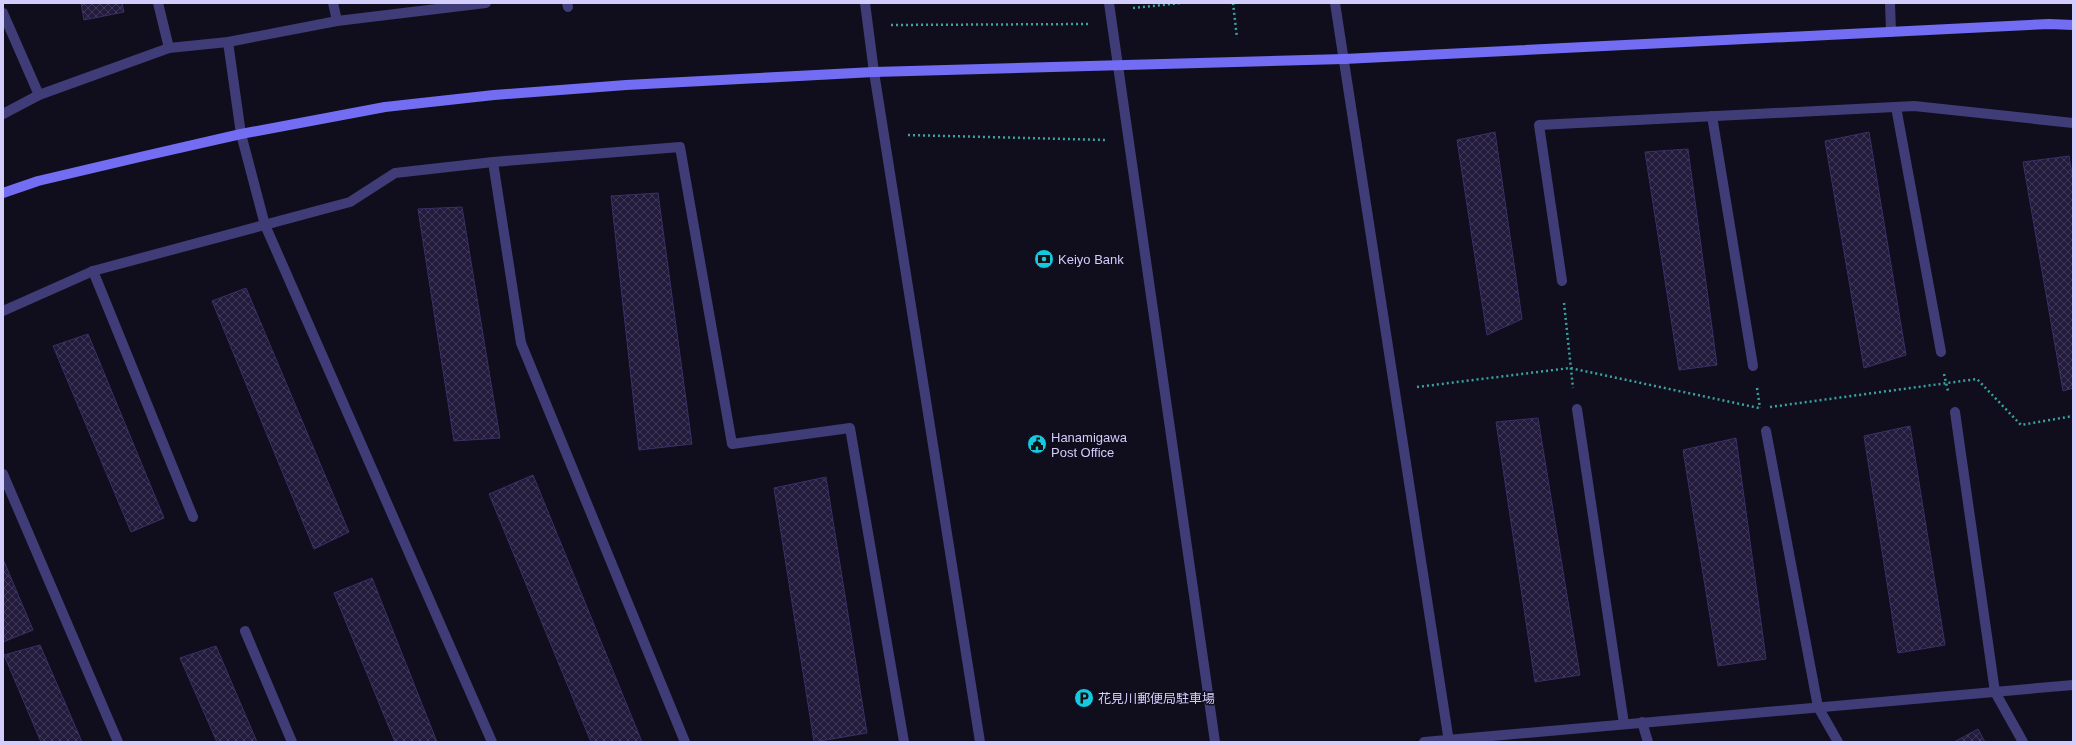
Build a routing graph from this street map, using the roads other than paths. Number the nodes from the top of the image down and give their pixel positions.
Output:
1 (158, 3) edge
2 (333, 3) edge
3 (486, 3) edge
4 (865, 3) edge
5 (1335, 3) edge
6 (1890, 3) edge
7 (1110, 7) edge
8 (3, 14) edge
9 (337, 21) junction
10 (2073, 25) edge
11 (1891, 32) junction
12 (228, 42) junction
13 (169, 48) junction
14 (1344, 59) junction
15 (874, 72) junction
16 (39, 96) junction
17 (1896, 107) junction
18 (3, 114) edge
19 (1712, 116) junction
20 (2073, 123) edge
21 (241, 134) junction
22 (493, 162) junction
23 (3, 193) edge
24 (265, 225) junction
25 (93, 271) junction
26 (1562, 281) road end
27 (3, 311) edge
28 (1941, 352) road end
29 (1753, 366) road end
30 (1577, 409) road end
31 (1956, 412) road end
32 (1766, 431) road end
33 (3, 474) edge
34 (193, 517) dead end
35 (245, 631) dead end
36 (2073, 685) edge
37 (1995, 692) junction
38 (1818, 707) junction
39 (1642, 722) junction
40 (1624, 724) junction
41 (1448, 740) edge
42 (118, 742) edge
43 (292, 742) edge
44 (492, 742) edge
45 (685, 742) edge
46 (904, 742) edge
47 (980, 742) edge
48 (1215, 742) edge
49 (1424, 742) edge
50 (1648, 742) edge
51 (1838, 742) edge
52 (2023, 742) edge

1 - 13 street
2 - 9 street
3 - 9 street
4 - 15 street
5 - 14 street
6 - 11 street
7 - 48 street
8 - 16 street
9 - 12 street
10 - 11 street
11 - 14 street
12 - 13 street
12 - 21 street
13 - 16 street
14 - 15 street, bridge
14 - 41 street
15 - 21 street
15 - 47 street
16 - 18 street
17 - 19 street
17 - 20 street
17 - 28 street
19 - 26 street
19 - 29 street
21 - 23 street
21 - 24 street
22 - 24 street
22 - 45 street
22 - 46 street
24 - 25 street
24 - 44 street
25 - 27 street
25 - 34 street
30 - 40 street
31 - 37 street
32 - 38 street
33 - 42 street
35 - 43 street
36 - 37 street
37 - 38 street
37 - 52 street
38 - 39 street
38 - 51 street
39 - 40 street
39 - 50 street
40 - 41 street
41 - 49 street

